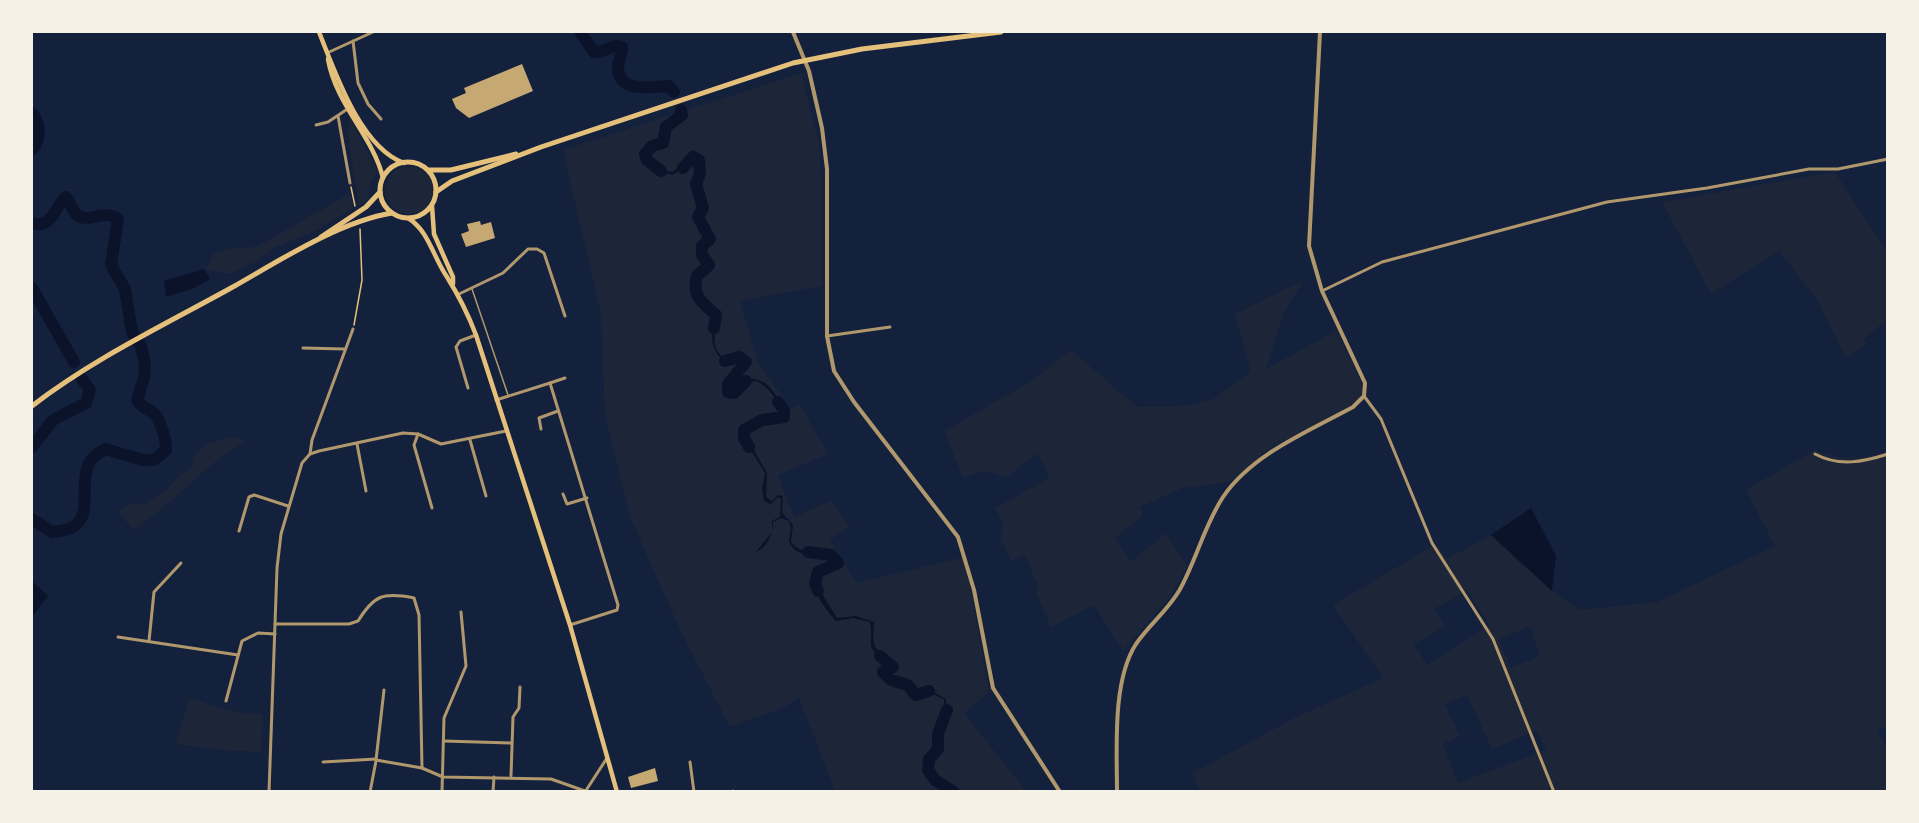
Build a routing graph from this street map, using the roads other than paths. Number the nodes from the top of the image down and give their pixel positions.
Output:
1 (319, 32) edge
2 (373, 32) edge
3 (793, 32) edge
4 (1001, 32) edge
5 (1320, 32) edge
6 (353, 41) junction
7 (327, 53) junction
8 (346, 110) junction
9 (355, 113) junction
10 (338, 116) junction
11 (381, 119) dead end
12 (316, 125) dead end
13 (541, 147) junction
14 (1887, 159) edge
15 (404, 163) junction
16 (428, 170) junction
17 (383, 178) junction
18 (350, 183) road end
19 (381, 191) junction
20 (436, 192) junction
21 (432, 206) junction
22 (392, 213) junction
23 (408, 218) junction
24 (304, 247) junction
25 (453, 284) junction
26 (472, 288) junction
27 (1322, 291) junction
28 (459, 294) junction
29 (565, 316) dead end
30 (890, 327) dead end
31 (353, 328) road end
32 (476, 336) junction
33 (827, 336) junction
34 (303, 348) dead end
35 (344, 349) junction
36 (565, 378) dead end
37 (550, 383) junction
38 (468, 388) dead end
39 (509, 396) junction
40 (1364, 396) junction
41 (496, 400) junction
42 (32, 406) edge
43 (558, 411) junction
44 (542, 429) dead end
45 (506, 430) junction
46 (418, 434) junction
47 (470, 440) junction
48 (357, 444) junction
49 (310, 454) junction
50 (1815, 454) dead end
51 (1887, 454) edge
52 (366, 491) dead end
53 (563, 494) dead end
54 (486, 496) dead end
55 (587, 498) junction
56 (288, 506) junction
57 (432, 508) dead end
58 (239, 531) dead end
59 (181, 563) dead end
60 (461, 612) dead end
61 (275, 624) junction
62 (570, 625) junction
63 (275, 634) junction
64 (118, 637) dead end
65 (149, 641) junction
66 (238, 655) junction
67 (520, 687) dead end
68 (384, 690) dead end
69 (226, 701) dead end
70 (444, 741) junction
71 (511, 743) junction
72 (608, 757) junction
73 (376, 759) junction
74 (323, 762) dead end
75 (690, 762) dead end
76 (422, 768) junction
77 (511, 776) junction
78 (443, 777) junction
79 (494, 777) junction
80 (585, 791) edge
81 (269, 792) edge
82 (370, 792) edge
83 (442, 792) edge
84 (493, 792) edge
85 (618, 792) edge
86 (694, 792) edge
87 (1060, 792) edge
88 (1117, 792) edge
89 (1554, 792) edge

1 - 7 main road
2 - 6 street
3 - 33 street
4 - 13 main road
5 - 27 street
6 - 7 street
6 - 11 street
7 - 8 main road
7 - 9 main road
8 - 9 main road
8 - 10 street
8 - 17 main road
9 - 15 main road
10 - 12 street
10 - 18 street
13 - 16 main road
13 - 20 main road
14 - 27 street
15 - 16 main road
15 - 17 main road
16 - 20 main road
17 - 19 main road
19 - 22 main road
19 - 24 main road
20 - 21 main road
21 - 23 main road
21 - 25 main road
22 - 23 main road
22 - 24 main road
23 - 25 main road
24 - 42 main road
25 - 28 main road
26 - 28 street
26 - 29 street
26 - 39 lane
27 - 40 street
28 - 32 main road
30 - 33 street
31 - 35 street
32 - 38 street
32 - 41 main road
33 - 87 street
34 - 35 street
35 - 49 street
36 - 37 street
37 - 39 street
37 - 43 street
39 - 41 street
40 - 88 street
40 - 89 street
41 - 45 main road
43 - 44 street
43 - 55 street
45 - 47 street
45 - 62 main road
46 - 47 street
46 - 48 street
46 - 57 street
47 - 54 street
48 - 49 street
48 - 52 street
49 - 56 street
50 - 51 street
53 - 55 street
55 - 62 street
56 - 58 street
56 - 61 street
59 - 65 street
60 - 70 street
61 - 63 street
61 - 76 street
62 - 72 main road
63 - 66 street
63 - 81 street
64 - 65 street
65 - 66 street
66 - 69 street
67 - 71 street
68 - 73 street
70 - 71 street
70 - 78 street
71 - 77 street
72 - 80 street
72 - 85 main road
73 - 74 street
73 - 76 street
73 - 82 street
75 - 86 street
76 - 78 street
77 - 79 street
77 - 80 street
78 - 79 street
78 - 83 street
79 - 84 street

